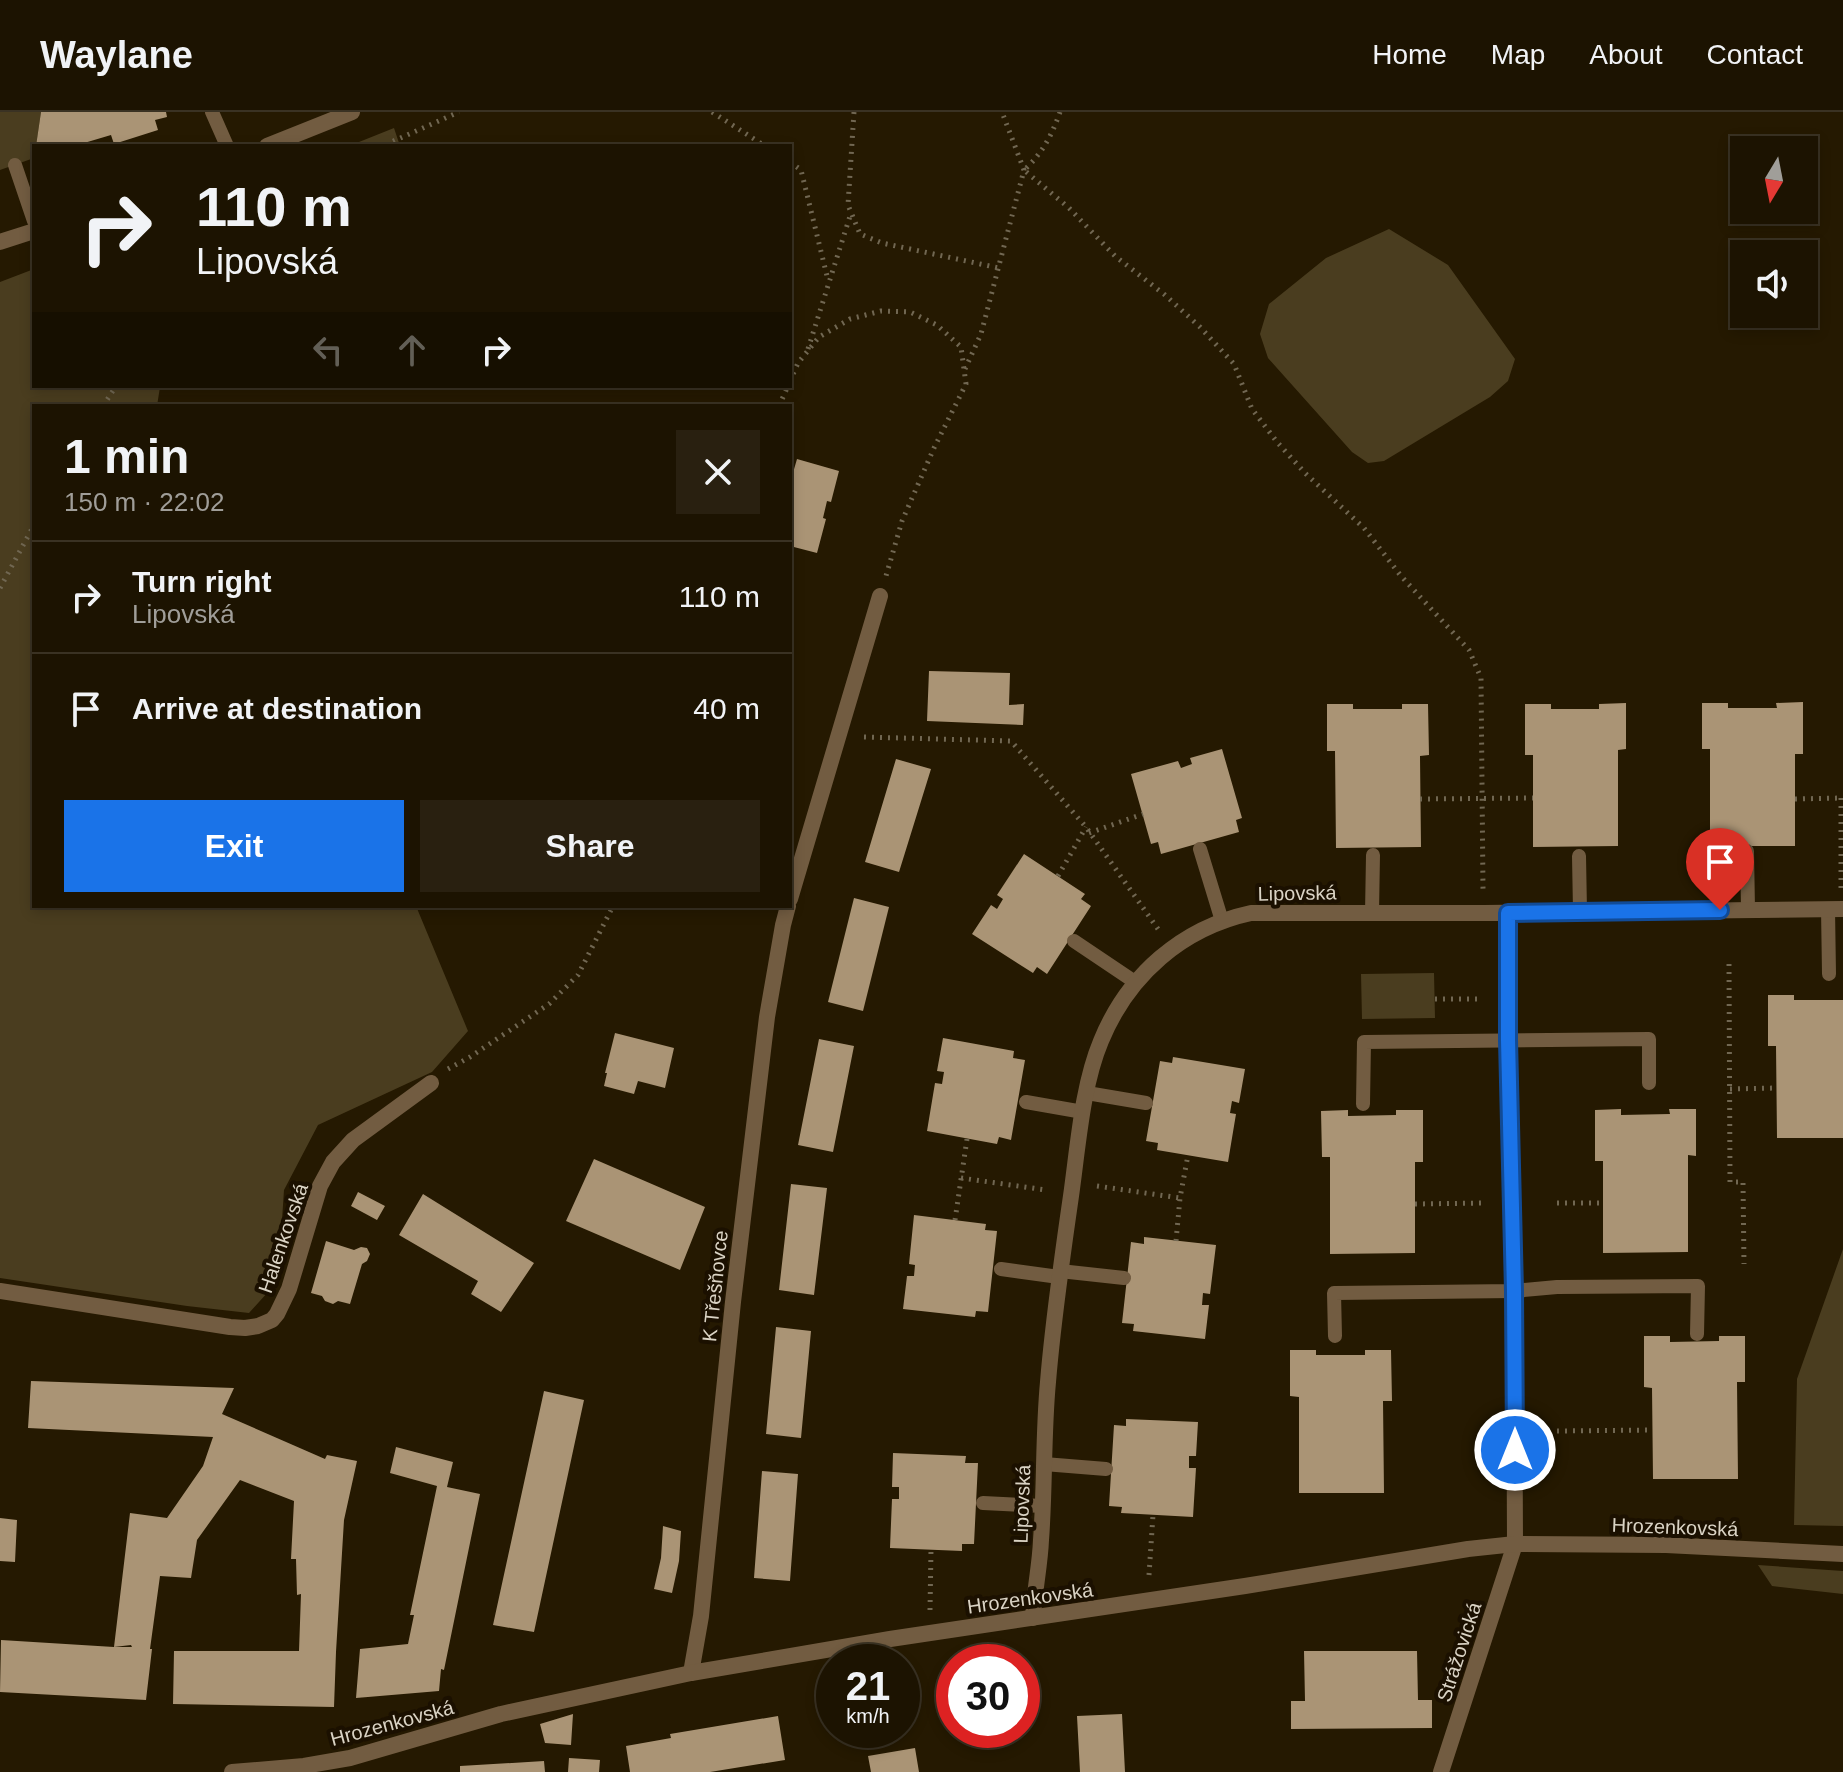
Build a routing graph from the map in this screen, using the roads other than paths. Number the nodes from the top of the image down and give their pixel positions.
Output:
1 (212, 112) edge
2 (352, 112) edge
3 (226, 144) edge
4 (272, 144) edge
5 (15, 165) dead end
6 (32, 215) edge
7 (32, 232) edge
8 (0, 242) edge
9 (880, 596) road end
10 (1200, 849) dead end
11 (1747, 851) dead end
12 (1373, 855) dead end
13 (1579, 856) dead end
14 (792, 892) edge
15 (787, 908) edge
16 (1748, 909) junction
17 (1836, 909) edge
18 (1580, 911) junction
19 (1372, 913) junction
20 (1508, 913) junction
21 (1222, 921) junction
22 (1074, 941) dead end
23 (1829, 974) dead end
24 (1135, 982) junction
25 (1508, 1040) junction
26 (431, 1083) road end
27 (1649, 1083) dead end
28 (1087, 1093) junction
29 (1026, 1102) dead end
30 (1146, 1103) dead end
31 (1363, 1104) dead end
32 (1083, 1112) junction
33 (1001, 1269) dead end
34 (1060, 1274) junction
35 (1124, 1278) dead end
36 (0, 1291) edge
37 (1514, 1291) junction
38 (1697, 1334) dead end
39 (1335, 1336) dead end
40 (1044, 1464) junction
41 (1106, 1469) dead end
42 (983, 1503) dead end
43 (1043, 1506) junction
44 (1515, 1544) junction
45 (1843, 1554) edge
46 (1033, 1618) junction
47 (691, 1673) junction
48 (350, 1765) edge
49 (232, 1772) edge
50 (1441, 1772) edge

1 - 3 lane
2 - 4 street
5 - 6 lane
7 - 8 street
9 - 14 street
10 - 21 lane
11 - 16 lane
12 - 19 lane
13 - 18 lane
15 - 47 street, K Třešňovce
16 - 17 street, Lipovská
16 - 18 street, Lipovská
17 - 23 lane
18 - 20 street, Lipovská
19 - 20 street, Lipovská
19 - 21 street, Lipovská
20 - 25 street, Strážovická
21 - 24 street, Lipovská
22 - 24 lane
24 - 28 street, Lipovská
25 - 27 lane
25 - 31 lane
25 - 37 street, Strážovická
26 - 36 street, Halenkovská
28 - 30 lane
28 - 32 street, Lipovská
29 - 32 lane
32 - 34 street, Lipovská
33 - 34 lane
34 - 35 lane
34 - 40 street, Lipovská
37 - 38 lane
37 - 39 lane
37 - 44 street, Strážovická
40 - 41 lane
40 - 43 street, Lipovská
42 - 43 lane
43 - 46 street, Lipovská
44 - 45 street, Hrozenkovská
44 - 46 street, Hrozenkovská
44 - 50 street, Strážovická
46 - 47 street, Hrozenkovská
47 - 48 street, Hrozenkovská
48 - 49 street, Hrozenkovská

